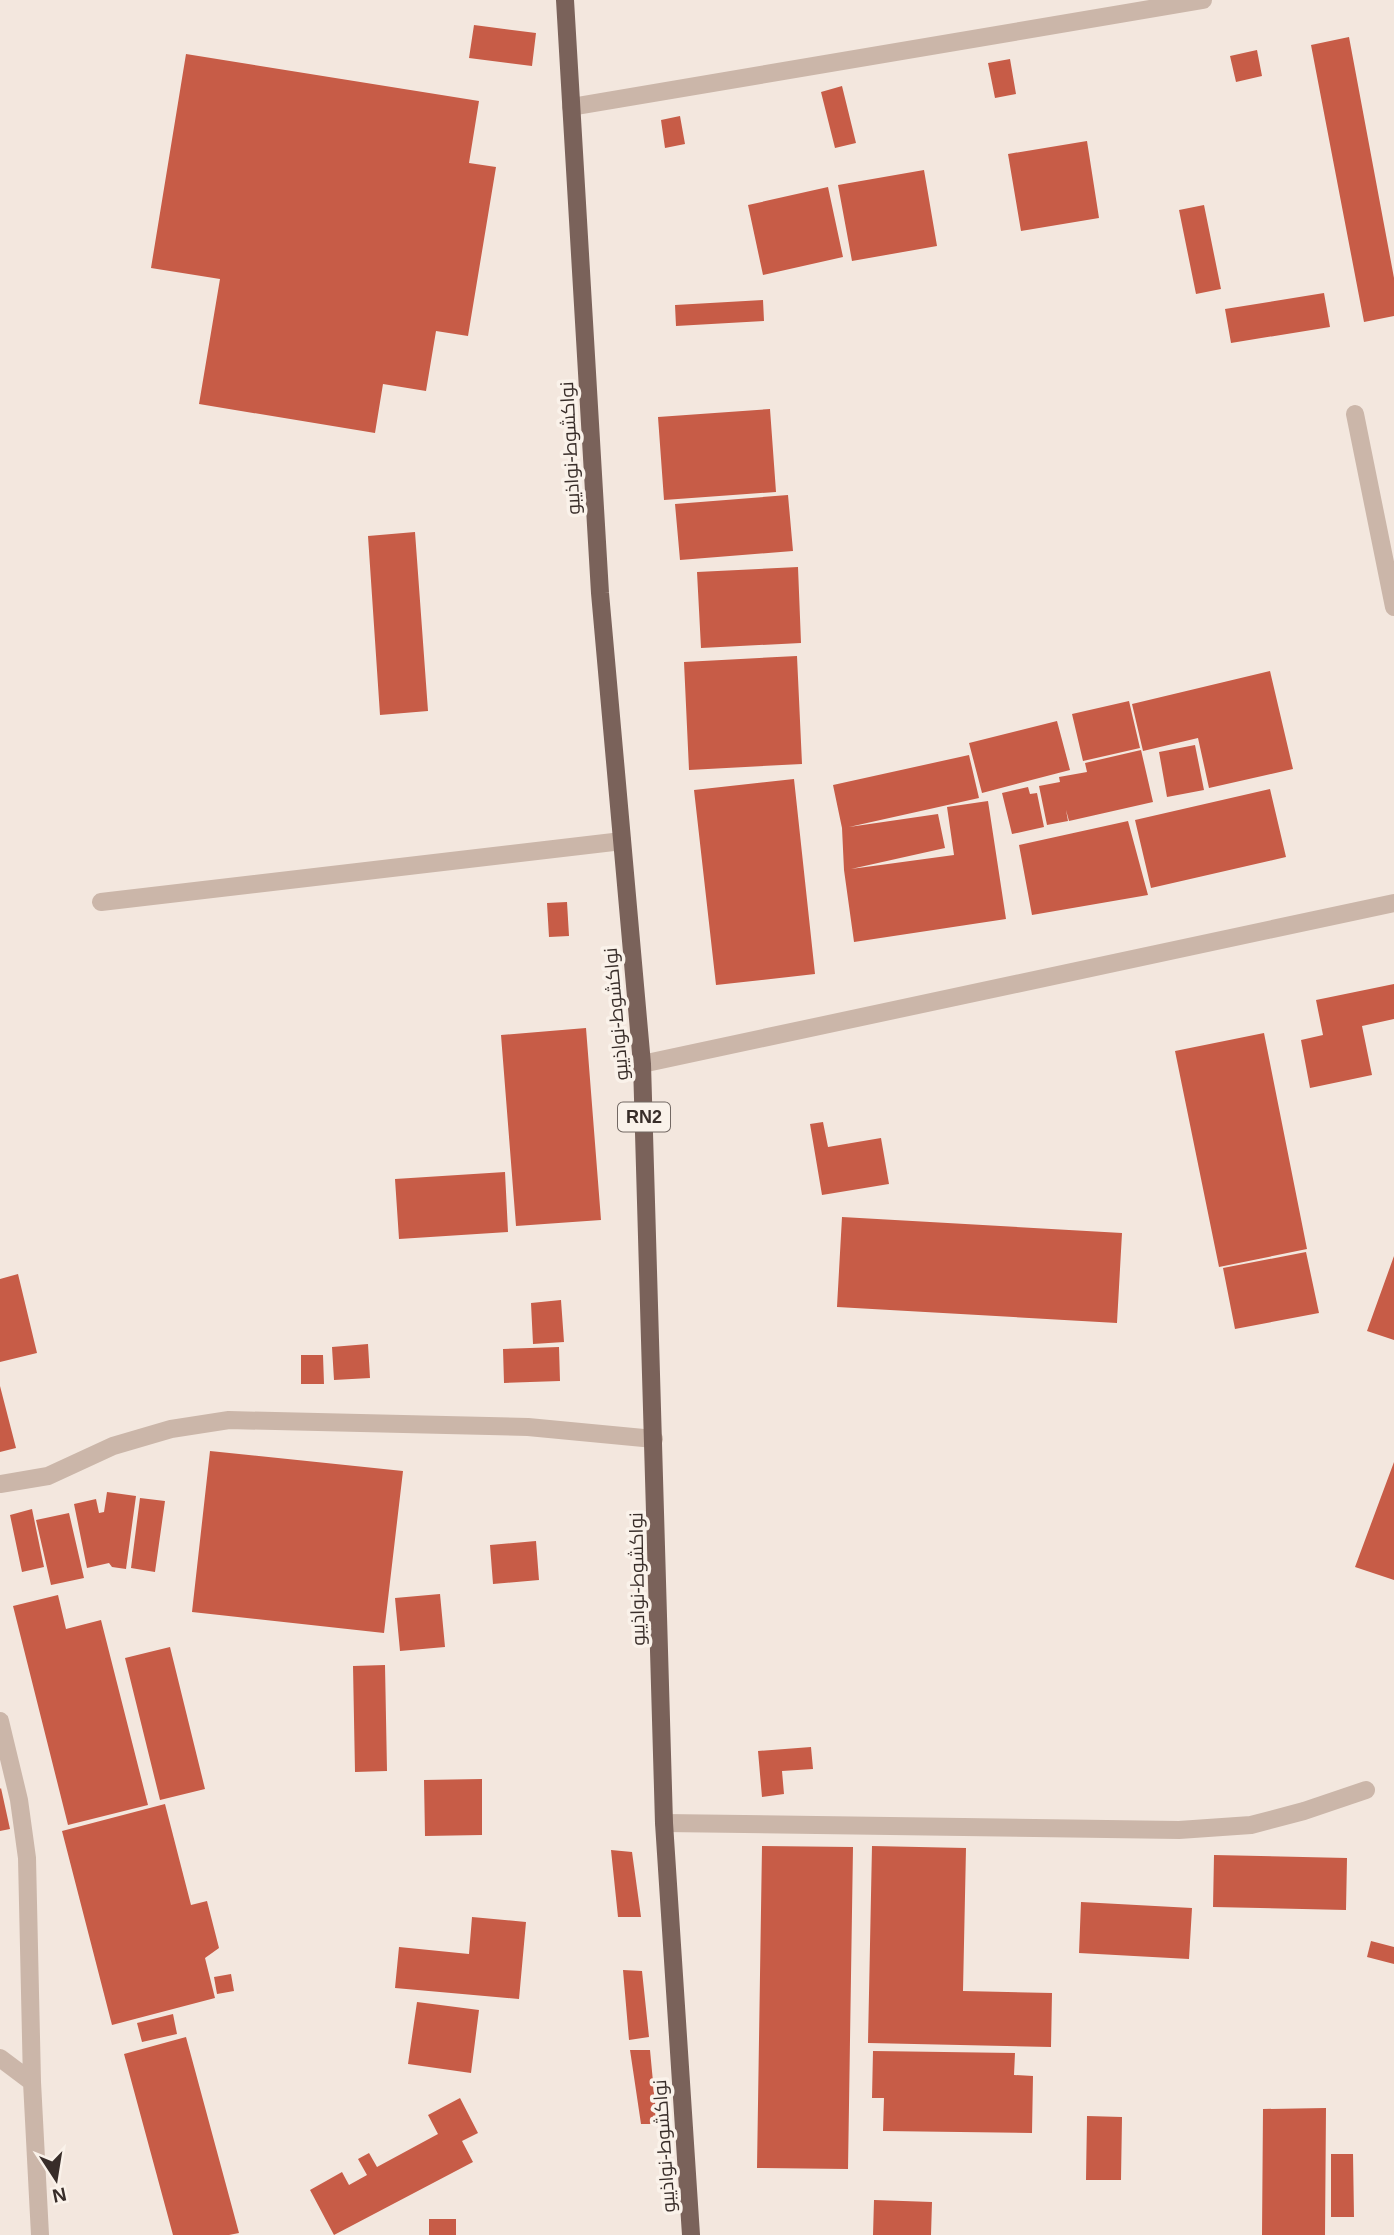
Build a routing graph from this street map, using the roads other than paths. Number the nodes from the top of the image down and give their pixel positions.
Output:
1 (565, 0) edge
2 (1203, 0) edge
3 (571, 107) junction
4 (1355, 414) dead end
5 (1394, 607) edge
6 (622, 841) junction
7 (101, 902) dead end
8 (1394, 903) edge
9 (642, 1064) junction
10 (654, 1439) junction
11 (0, 1484) edge
12 (0, 1721) edge
13 (1366, 1790) dead end
14 (664, 1822) junction
15 (0, 2058) edge
16 (32, 2082) junction
17 (40, 2235) edge
18 (691, 2235) edge

1 - 3 main road, نواكشوط-نواذيبو / RN2
2 - 3 street
3 - 6 main road, نواكشوط-نواذيبو / RN2
4 - 5 street
6 - 7 street
6 - 9 main road, نواكشوط-نواذيبو / RN2
8 - 9 street
9 - 10 main road, نواكشوط-نواذيبو / RN2
10 - 11 street
10 - 14 main road, نواكشوط-نواذيبو / RN2
12 - 16 street
13 - 14 street
14 - 18 main road, نواكشوط-نواذيبو / RN2
15 - 16 street
16 - 17 street

